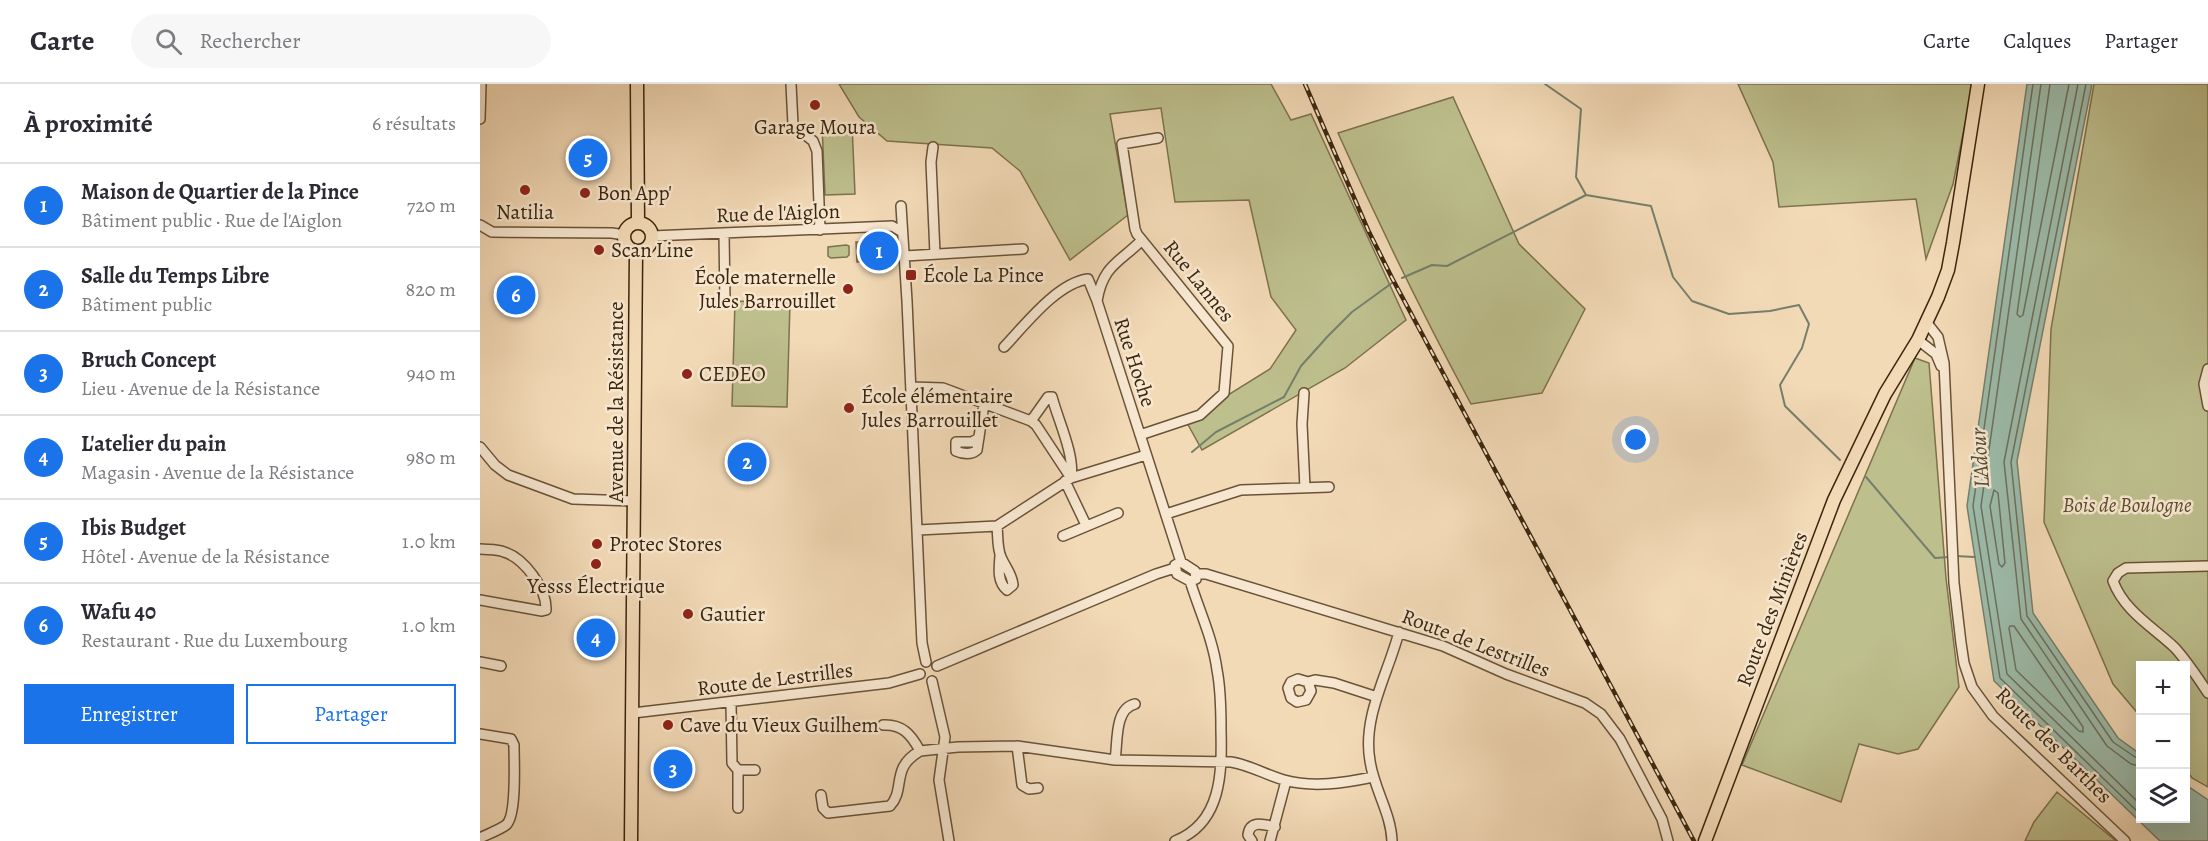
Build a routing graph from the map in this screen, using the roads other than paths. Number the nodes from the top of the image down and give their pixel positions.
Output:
1 (481, 84) edge
2 (637, 84) edge
3 (790, 84) edge
4 (1978, 84) edge
5 (480, 119) edge
6 (1158, 138) dead end
7 (933, 147) dead end
8 (901, 206) dead end
9 (638, 224) junction
10 (480, 225) edge
11 (1954, 228) junction
12 (820, 230) junction
13 (902, 232) junction
14 (724, 233) junction
15 (624, 236) junction
16 (652, 236) junction
17 (1142, 240) junction
18 (1023, 249) dead end
19 (636, 251) junction
20 (935, 254) junction
21 (905, 256) junction
22 (1097, 301) junction
23 (725, 302) dead end
24 (1923, 322) junction
25 (1918, 340) junction
26 (1004, 347) dead end
27 (2208, 369) edge
28 (1943, 371) junction
29 (911, 387) junction
30 (1304, 393) dead end
31 (1885, 394) junction
32 (984, 404) junction
33 (2208, 406) edge
34 (1031, 421) junction
35 (1140, 435) junction
36 (979, 438) dead end
37 (480, 447) edge
38 (1146, 455) junction
39 (1068, 479) junction
40 (1329, 487) dead end
41 (1305, 488) junction
42 (634, 501) junction
43 (1118, 513) dead end
44 (1166, 514) junction
45 (1086, 525) junction
46 (997, 526) junction
47 (918, 530) junction
48 (1063, 536) dead end
49 (480, 549) edge
50 (1000, 556) dead end
51 (1178, 565) junction
52 (2208, 566) edge
53 (1193, 577) junction
54 (480, 600) edge
55 (1399, 632) junction
56 (480, 662) edge
57 (926, 662) junction
58 (501, 666) dead end
59 (937, 666) junction
60 (920, 674) junction
61 (932, 681) junction
62 (1308, 682) dead end
63 (2208, 693) edge
64 (1377, 697) junction
65 (731, 703) junction
66 (1135, 704) dead end
67 (633, 713) junction
68 (883, 725) dead end
69 (480, 734) edge
70 (1017, 746) junction
71 (945, 748) junction
72 (920, 751) junction
73 (1115, 760) junction
74 (1222, 761) junction
75 (738, 770) junction
76 (755, 770) dead end
77 (1373, 777) junction
78 (1286, 781) junction
79 (1038, 788) dead end
80 (821, 795) dead end
81 (738, 808) dead end
82 (1275, 827) junction
83 (480, 838) edge
84 (631, 841) edge
85 (949, 841) edge
86 (1175, 841) edge
87 (1252, 841) edge
88 (1270, 841) edge
89 (1392, 841) edge
90 (1668, 841) edge
91 (1705, 841) edge
92 (2125, 841) edge

1 - 5 street
2 - 9 main road
3 - 12 street
4 - 11 main road
6 - 17 street, Rue Lannes
7 - 20 street
8 - 13 street
9 - 15 main road
9 - 16 main road
10 - 15 street
11 - 24 main road
11 - 24 main road
12 - 13 street, Rue de l'Aiglon
12 - 14 street, Rue de l'Aiglon
13 - 21 street
14 - 16 street, Rue de l'Aiglon
14 - 23 street
15 - 19 main road
16 - 19 main road
17 - 22 street, Rue Lannes
17 - 35 street, Rue Lannes
18 - 20 street
19 - 42 main road, Avenue de la Résistance
20 - 21 street
21 - 29 street
22 - 26 street, Rue Hoche
22 - 35 street, Rue Hoche
24 - 25 main road, Route des Minières
24 - 28 street
24 - 31 main road, Route des Minières
25 - 28 street
25 - 31 main road, Route des Minières
27 - 33 street
28 - 92 street, Route des Barthes
29 - 32 street
29 - 47 street
30 - 41 street
31 - 91 main road, Route des Minières
32 - 34 street
32 - 36 street
34 - 39 street
34 - 39 street
35 - 38 street, Rue Hoche
37 - 42 street
38 - 39 street
38 - 44 street, Rue Hoche
39 - 45 street
39 - 46 street
40 - 41 street
41 - 44 street
42 - 67 main road, Avenue de la Résistance
43 - 45 street
44 - 51 street, Rue Hoche
45 - 48 street
46 - 47 street
46 - 50 street
47 - 57 street
49 - 54 street
51 - 53 street
51 - 59 street
52 - 63 street
53 - 55 street, Route de Lestrilles
53 - 74 street
55 - 64 street
55 - 90 street, Route de Lestrilles
56 - 58 street
57 - 59 street
57 - 60 street
59 - 61 street
60 - 61 street
60 - 65 street, Route de Lestrilles
61 - 71 street
62 - 64 street
64 - 77 street
65 - 67 street, Route de Lestrilles
65 - 75 street
66 - 73 street
67 - 84 main road, Avenue de la Résistance
68 - 72 street
69 - 83 street
70 - 71 street
70 - 73 street
70 - 79 street
71 - 72 street
71 - 85 street
72 - 80 street
73 - 74 street
74 - 78 street
74 - 86 street
75 - 76 street
75 - 81 street
77 - 78 street
77 - 89 street
78 - 82 street
82 - 87 street
82 - 88 street

